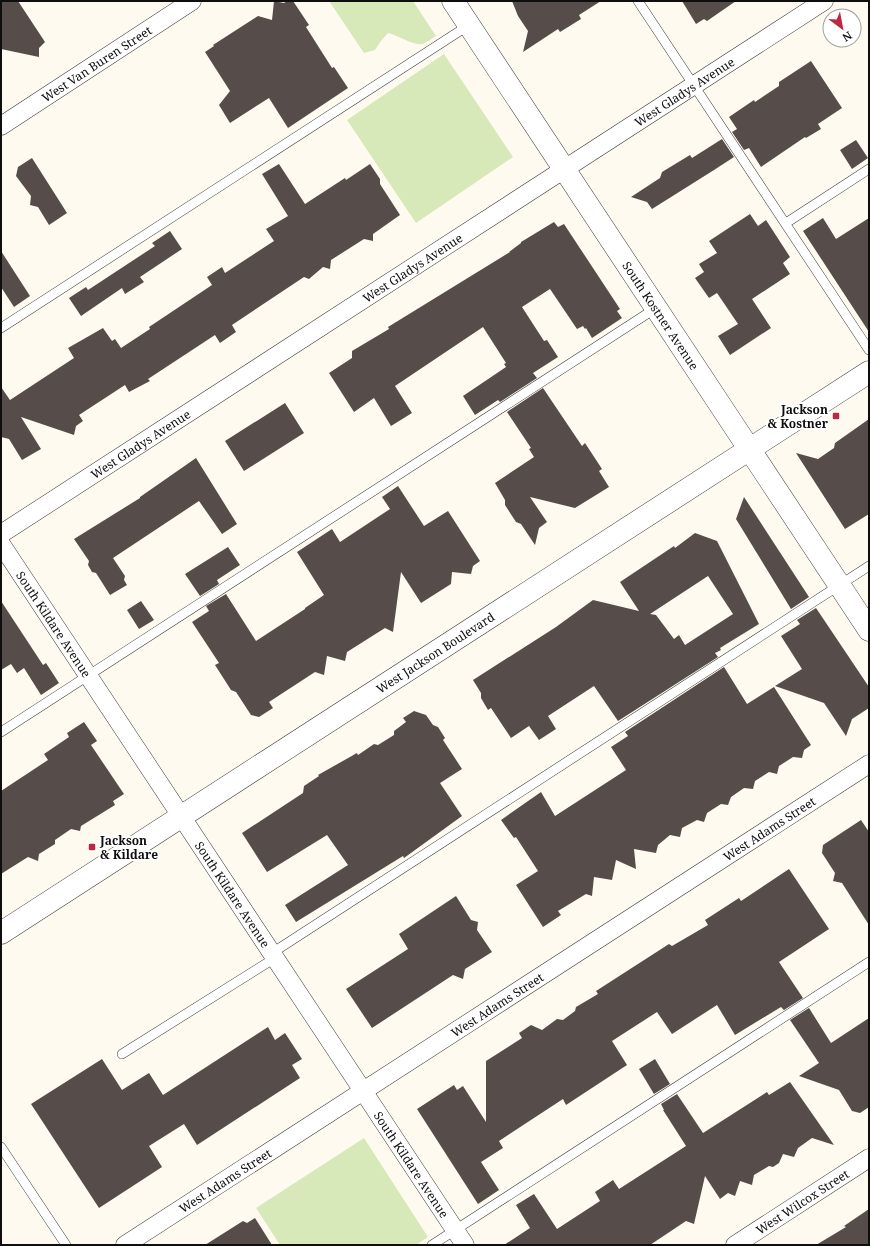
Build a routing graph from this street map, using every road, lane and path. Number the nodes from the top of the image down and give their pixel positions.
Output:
1 (192, 1) edge
2 (453, 1) edge
3 (638, 1) edge
4 (824, 1) edge
5 (469, 25) junction
6 (694, 85) junction
7 (1, 126) edge
8 (564, 169) junction
9 (869, 169) edge
10 (786, 224) junction
11 (656, 308) junction
12 (1, 328) edge
13 (869, 350) edge
14 (869, 372) edge
15 (750, 449) junction
16 (1, 534) edge
17 (1, 544) edge
18 (869, 566) edge
19 (840, 586) junction
20 (869, 630) edge
21 (88, 676) junction
22 (1, 732) edge
23 (869, 764) edge
24 (181, 817) junction
25 (1, 934) edge
26 (273, 956) junction
27 (869, 962) edge
28 (122, 1054) dead end
29 (363, 1092) junction
30 (1, 1146) edge
31 (869, 1158) edge
32 (455, 1230) junction
33 (66, 1245) edge
34 (125, 1245) edge
35 (432, 1245) edge
36 (465, 1245) edge
37 (735, 1245) edge

1 - 7 street, West Van Buren Street
2 - 5 street, South Kostner Avenue
3 - 6 lane
4 - 6 street, West Gladys Avenue
5 - 8 street, South Kostner Avenue
5 - 12 lane
6 - 8 street, West Gladys Avenue
6 - 10 lane
8 - 11 street, South Kostner Avenue
8 - 16 street, West Gladys Avenue
9 - 10 lane
10 - 13 lane
11 - 15 street, South Kostner Avenue
11 - 21 lane
14 - 15 street, West Jackson Boulevard
15 - 19 street, South Kostner Avenue
15 - 24 street, West Jackson Boulevard
17 - 21 street, South Kildare Avenue
18 - 19 lane
19 - 20 street, South Kostner Avenue
19 - 26 lane
21 - 22 lane
21 - 24 street, South Kildare Avenue
23 - 29 street, West Adams Street
24 - 25 street, West Jackson Boulevard
24 - 26 street, South Kildare Avenue
26 - 28 lane
26 - 29 street, South Kildare Avenue
27 - 32 lane
29 - 32 street, South Kildare Avenue
29 - 34 street, West Adams Street
30 - 33 lane
31 - 37 street, West Wilcox Street
32 - 35 lane
32 - 36 street, South Kildare Avenue

